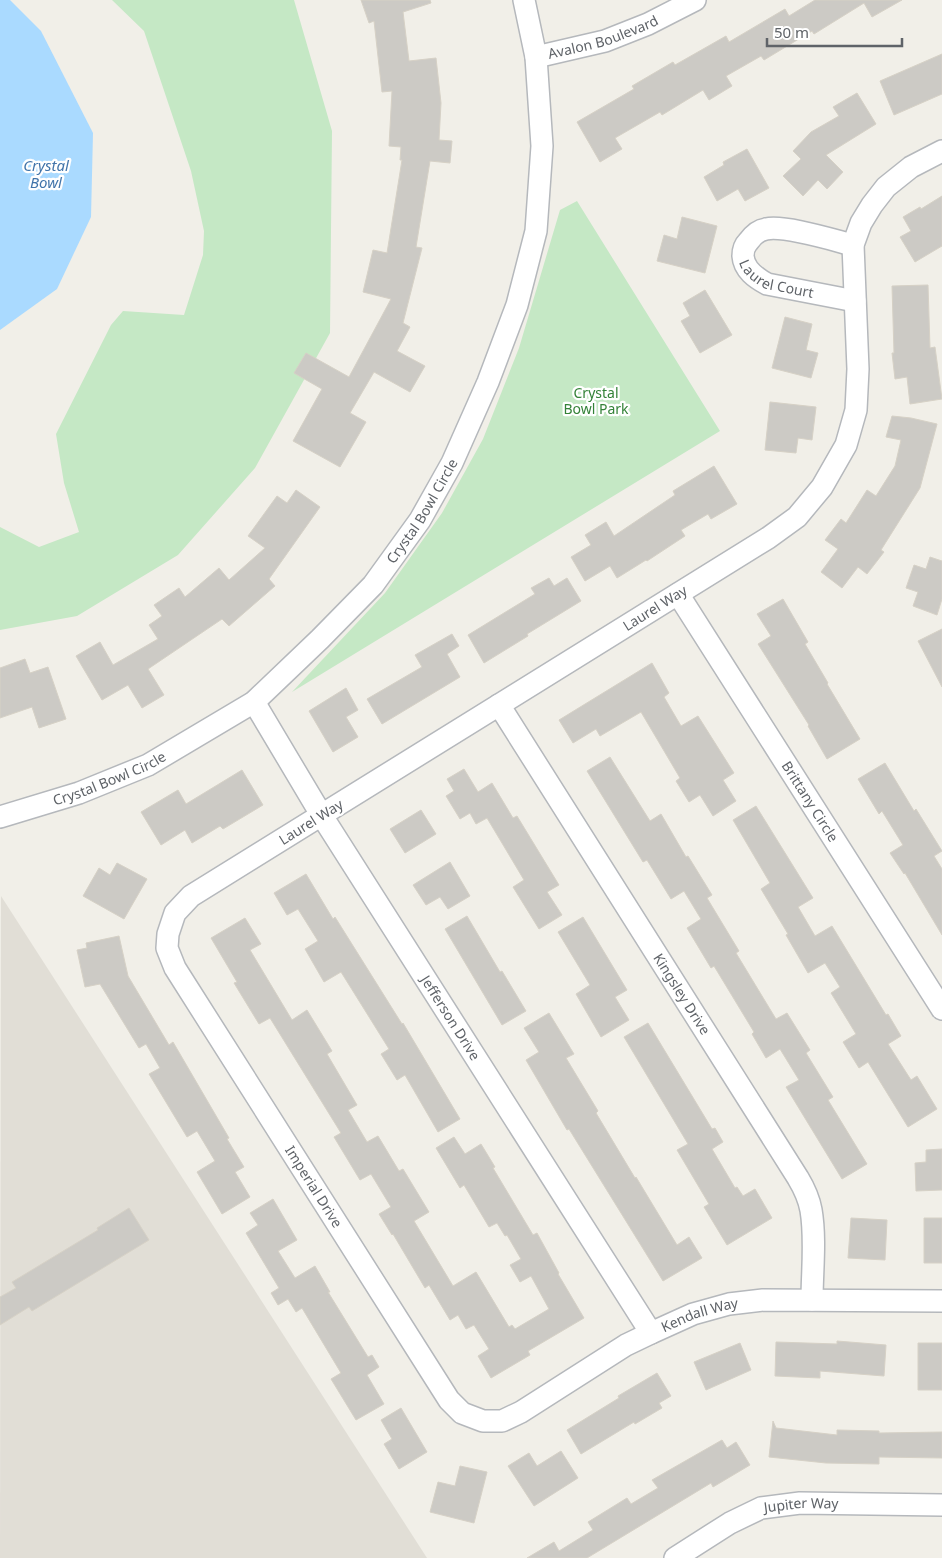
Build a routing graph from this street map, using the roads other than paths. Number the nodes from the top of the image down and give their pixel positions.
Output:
1 (524, 0) edge
2 (695, 0) edge
3 (536, 56) junction
4 (942, 151) edge
5 (853, 244) junction
6 (855, 301) junction
7 (678, 594) junction
8 (254, 702) junction
9 (499, 705) junction
10 (322, 816) junction
11 (0, 817) edge
12 (168, 934) joint
13 (942, 1009) edge
14 (812, 1300) junction
15 (942, 1301) edge
16 (651, 1333) junction
17 (483, 1421) joint
18 (942, 1505) edge
19 (675, 1558) edge

1 - 3 street, Crystal Bowl Circle
2 - 3 street, Avalon Boulevard
3 - 8 street, Crystal Bowl Circle
4 - 5 street, Laurel Way
5 - 6 street, Laurel Way
5 - 6 street, Laurel Court
6 - 7 street, Laurel Way
7 - 9 street, Laurel Way
7 - 13 street, Brittany Circle
8 - 10 street, Jefferson Drive
8 - 11 street, Crystal Bowl Circle
9 - 10 street, Laurel Way
9 - 14 street, Kingsley Drive
10 - 12 street, Laurel Way
10 - 16 street, Jefferson Drive
12 - 17 street, Imperial Drive
14 - 15 street, Kendall Way
14 - 16 street, Kendall Way
16 - 17 street, Kendall Way
18 - 19 street, Jupiter Way

